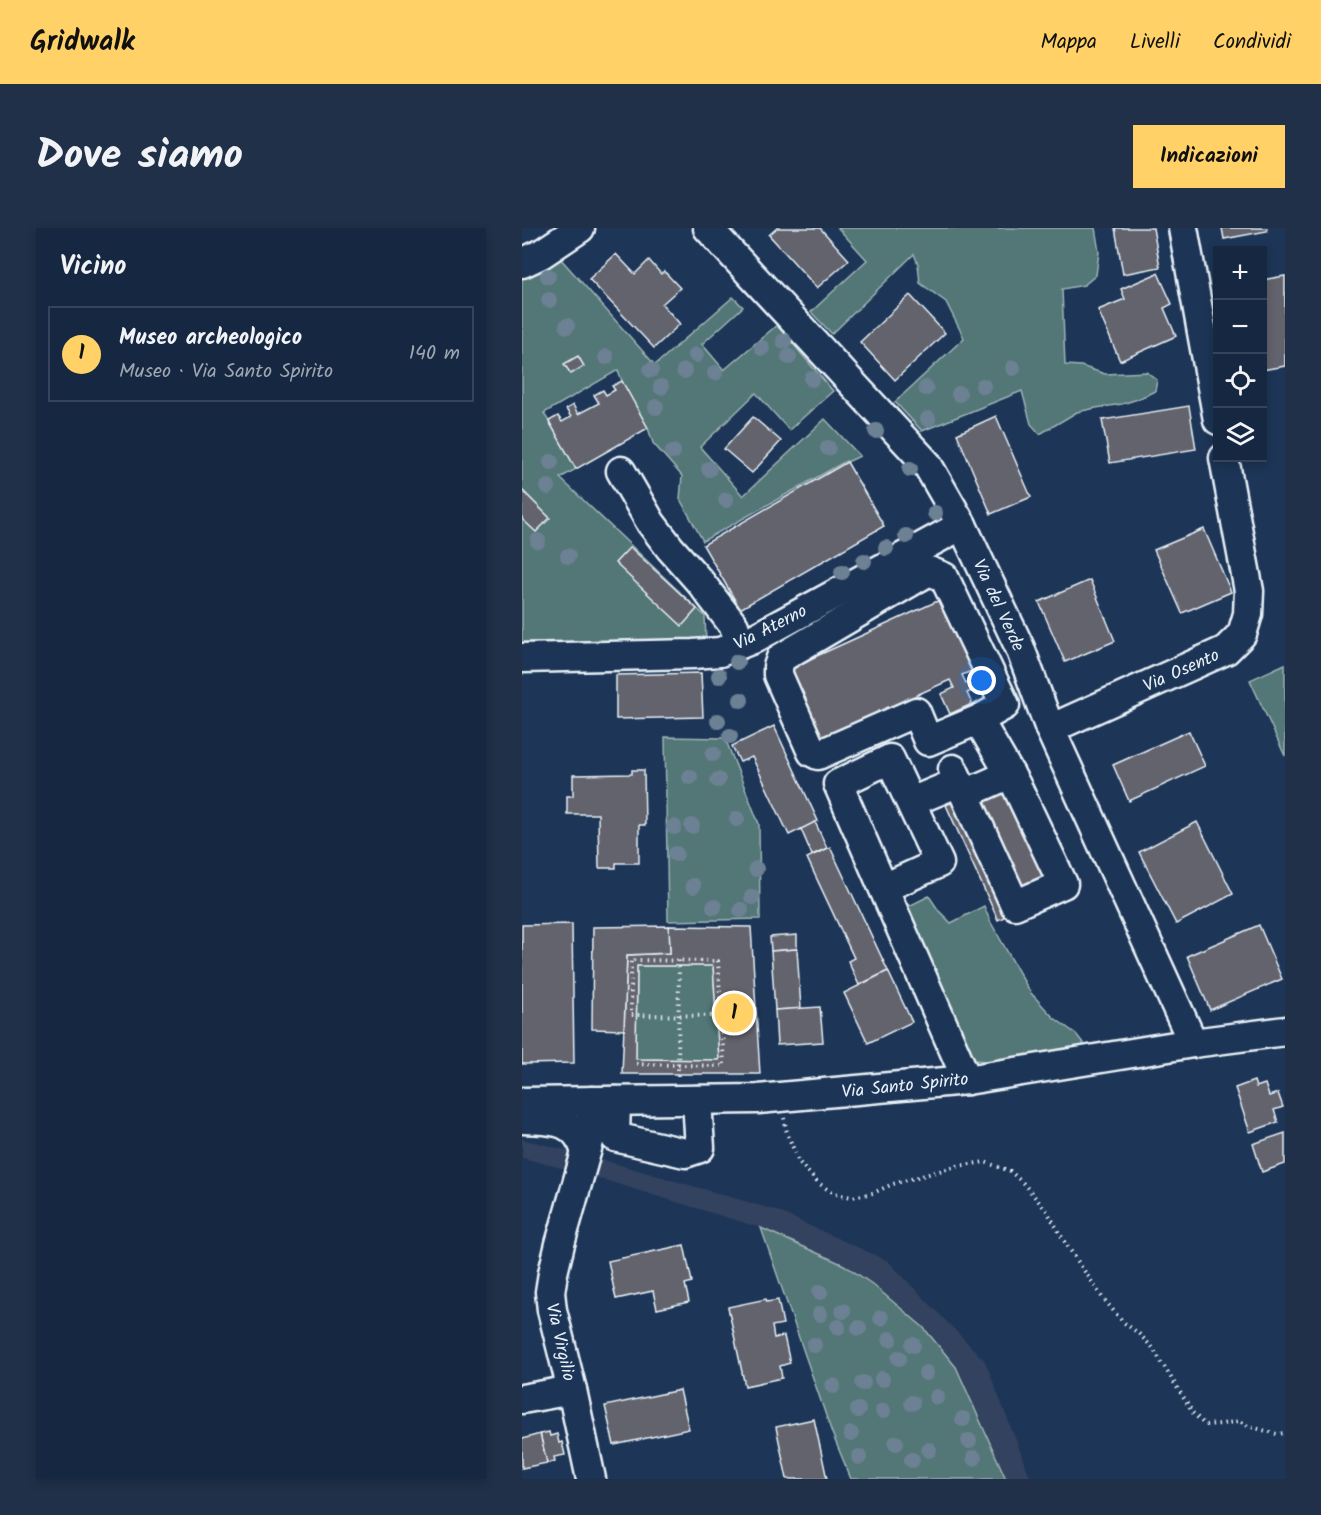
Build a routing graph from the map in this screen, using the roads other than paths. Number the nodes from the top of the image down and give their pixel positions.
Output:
1 (580, 228) edge
2 (708, 228) edge
3 (1183, 228) edge
4 (522, 263) edge
5 (1216, 408) edge
6 (1225, 462) edge
7 (621, 471) dead end
8 (962, 525) junction
9 (740, 644) junction
10 (522, 658) edge
11 (980, 718) junction
12 (1050, 729) junction
13 (1010, 774) junction
14 (959, 782) junction
15 (911, 802) junction
16 (884, 888) junction
17 (1285, 1031) edge
18 (1193, 1044) junction
19 (967, 1080) junction
20 (697, 1100) junction
21 (604, 1101) junction
22 (522, 1102) edge
23 (522, 1119) edge
24 (586, 1152) junction
25 (572, 1390) junction
26 (522, 1400) edge
27 (591, 1479) edge

1 - 4 street
2 - 8 street, Via del Verde
3 - 5 street
6 - 12 street, Via Osento
7 - 9 street
8 - 9 street, Via Aterno
8 - 12 street, Via del Verde
9 - 10 street, Via Aterno
11 - 11 street
11 - 13 street
12 - 18 street, Via del Verde
13 - 14 street
13 - 14 street
14 - 15 street
15 - 16 street
15 - 16 street
16 - 19 street
17 - 18 street, Via Santo Spirito
18 - 19 street, Via Santo Spirito
19 - 20 street, Via Santo Spirito
20 - 21 street, Via Santo Spirito
20 - 21 street
21 - 22 street, Via Santo Spirito
21 - 24 street, Via Virgilio
23 - 24 street
24 - 25 street, Via Virgilio
25 - 26 street
25 - 27 street, Via Virgilio

